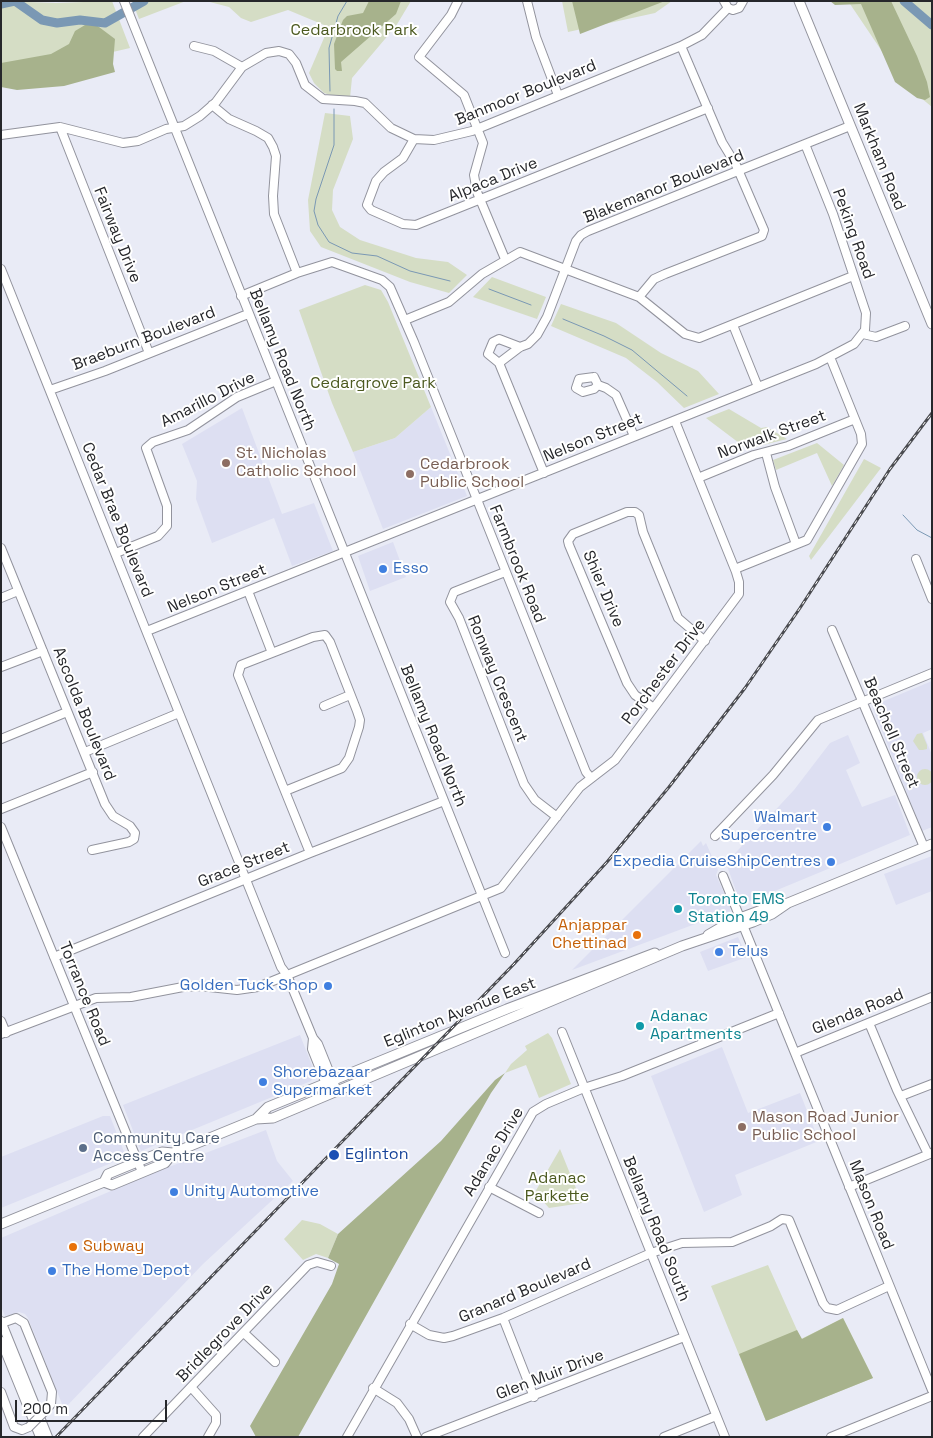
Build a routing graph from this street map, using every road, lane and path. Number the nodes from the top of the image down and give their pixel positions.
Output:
1 (124, 1) edge
2 (458, 1) edge
3 (527, 1) edge
4 (743, 1) edge
5 (800, 1) edge
6 (726, 5) edge
7 (194, 46) dead end
8 (681, 46) junction
9 (242, 67) junction
10 (558, 95) junction
11 (212, 105) junction
12 (708, 108) junction
13 (850, 126) junction
14 (60, 127) junction
15 (173, 127) junction
16 (478, 128) junction
17 (1, 135) edge
18 (414, 139) junction
19 (805, 144) junction
20 (739, 170) junction
21 (480, 200) junction
22 (505, 259) junction
23 (566, 268) junction
24 (1, 269) edge
25 (297, 273) junction
26 (854, 276) junction
27 (242, 296) junction
28 (638, 297) junction
29 (248, 314) junction
30 (405, 320) junction
31 (932, 324) edge
32 (733, 325) junction
33 (905, 326) dead end
34 (863, 334) junction
35 (520, 347) junction
36 (149, 353) junction
37 (830, 357) junction
38 (499, 362) junction
39 (276, 381) junction
40 (598, 385) dead end
41 (758, 387) junction
42 (50, 390) junction
43 (855, 419) junction
44 (675, 421) junction
45 (634, 436) junction
46 (766, 453) junction
47 (544, 473) junction
48 (698, 478) junction
49 (477, 500) junction
50 (796, 544) junction
51 (1, 548) edge
52 (116, 553) junction
53 (345, 553) junction
54 (916, 559) dead end
55 (735, 569) junction
56 (505, 572) junction
57 (18, 591) junction
58 (248, 591) junction
59 (1, 598) edge
60 (932, 599) edge
61 (832, 630) dead end
62 (147, 631) junction
63 (705, 641) junction
64 (43, 651) junction
65 (272, 653) junction
66 (1, 667) edge
67 (932, 673) edge
68 (350, 695) junction
69 (862, 702) junction
70 (324, 706) dead end
71 (654, 708) junction
72 (67, 712) junction
73 (180, 713) junction
74 (1, 739) edge
75 (85, 752) junction
76 (93, 772) junction
77 (590, 778) junction
78 (285, 791) junction
79 (444, 801) junction
80 (1, 809) edge
81 (557, 817) junction
82 (1, 827) edge
83 (715, 836) dead end
84 (928, 845) edge
85 (92, 850) dead end
86 (310, 853) junction
87 (723, 876) dead end
88 (246, 879) junction
89 (482, 895) junction
90 (742, 922) junction
91 (682, 946) junction
92 (505, 953) dead end
93 (54, 958) junction
94 (287, 975) junction
95 (932, 997) edge
96 (74, 1006) junction
97 (779, 1013) junction
98 (1, 1021) edge
99 (870, 1023) junction
100 (562, 1032) dead end
101 (4, 1034) edge
102 (795, 1053) junction
103 (330, 1082) junction
104 (932, 1084) edge
105 (584, 1088) junction
106 (334, 1092) junction
107 (901, 1096) junction
108 (256, 1119) junction
109 (173, 1153) junction
110 (930, 1154) edge
111 (138, 1162) junction
112 (142, 1172) junction
113 (104, 1182) junction
114 (490, 1187) junction
115 (849, 1187) junction
116 (539, 1213) dead end
117 (1, 1224) edge
118 (650, 1253) junction
119 (331, 1266) dead end
120 (889, 1286) junction
121 (503, 1318) junction
122 (1, 1322) edge
123 (410, 1324) junction
124 (244, 1334) junction
125 (684, 1337) junction
126 (1, 1341) edge
127 (275, 1362) dead end
128 (191, 1387) junction
129 (373, 1388) junction
130 (932, 1390) edge
131 (1, 1392) edge
132 (932, 1396) edge
133 (534, 1397) junction
134 (716, 1416) junction
135 (40, 1437) edge
136 (48, 1437) edge
137 (143, 1437) edge
138 (208, 1437) edge
139 (347, 1437) edge
140 (417, 1437) edge
141 (426, 1437) edge
142 (664, 1437) edge
143 (725, 1437) edge
144 (831, 1437) edge

1 - 15 street, Bellamy Road North
2 - 16 street
3 - 10 street
4 - 6 street, Banmoor Boulevard
5 - 13 main road, Markham Road
6 - 8 street, Banmoor Boulevard
7 - 9 street
8 - 10 street, Banmoor Boulevard
8 - 12 street
9 - 11 street, Banmoor Boulevard
9 - 18 street, Banmoor Boulevard
10 - 16 street, Banmoor Boulevard
11 - 15 street, Banmoor Boulevard
11 - 25 street
12 - 20 street
12 - 21 street, Alpaca Drive
13 - 19 street, Blakemanor Boulevard
13 - 31 main road, Markham Road
14 - 15 street
14 - 17 street
14 - 36 street, Fairway Drive
15 - 27 street, Bellamy Road North
16 - 18 street, Banmoor Boulevard
16 - 21 street
18 - 21 street, Alpaca Drive
19 - 20 street, Blakemanor Boulevard
19 - 26 street, Peking Road
20 - 23 street, Blakemanor Boulevard
20 - 28 street
21 - 22 street
22 - 23 street
22 - 30 street
23 - 28 street
23 - 35 street, Blakemanor Boulevard
24 - 42 street, Cedar Brae Boulevard
25 - 27 street, Farmbrook Road
25 - 30 street, Farmbrook Road
26 - 32 street
26 - 34 street, Peking Road
27 - 29 street, Bellamy Road North
28 - 32 street
29 - 36 street, Braeburn Boulevard
29 - 39 street, Bellamy Road North
30 - 49 street, Farmbrook Road
32 - 41 street
33 - 34 street
34 - 37 street, Nelson Street
35 - 38 street, Blakemanor Boulevard
35 - 38 street
36 - 42 street, Braeburn Boulevard
37 - 41 street, Nelson Street
37 - 43 street
38 - 47 street
39 - 52 street, Amarillo Drive
39 - 53 street, Bellamy Road North
40 - 45 street
41 - 44 street, Nelson Street
42 - 52 street, Cedar Brae Boulevard
43 - 46 street, Norwalk Street
43 - 50 street
44 - 45 street, Nelson Street
44 - 48 street, Porchester Drive
45 - 47 street, Nelson Street
46 - 48 street, Norwalk Street
46 - 50 street
47 - 49 street, Nelson Street
48 - 55 street, Porchester Drive
49 - 53 street, Nelson Street
49 - 56 street, Farmbrook Road
50 - 55 street
51 - 57 street, Ascolda Boulevard
52 - 62 street, Cedar Brae Boulevard
53 - 58 street, Nelson Street
53 - 79 street, Bellamy Road North
54 - 60 street
55 - 63 street, Porchester Drive
56 - 77 street, Farmbrook Road
56 - 81 street, Ronway Crescent
57 - 59 street
57 - 64 street, Ascolda Boulevard
58 - 62 street, Nelson Street
58 - 65 street
61 - 69 street, Beachell Street
62 - 73 street, Cedar Brae Boulevard
63 - 71 street, Porchester Drive
63 - 71 street, Shier Drive
64 - 66 street
64 - 72 street, Ascolda Boulevard
65 - 68 street
65 - 78 street
67 - 69 street
68 - 70 street
68 - 78 street
69 - 83 street
69 - 84 street, Beachell Street
71 - 77 street, Porchester Drive
72 - 74 street
72 - 75 street, Ascolda Boulevard
73 - 75 street
73 - 88 street, Cedar Brae Boulevard
75 - 76 street, Ascolda Boulevard
76 - 80 street
76 - 85 street, Ascolda Boulevard
77 - 81 street, Porchester Drive
78 - 86 street
79 - 86 street, Grace Street
79 - 89 street, Bellamy Road North
81 - 89 street, Porchester Drive
82 - 93 street, Torrance Road
84 - 90 main road, Eglinton Avenue East
86 - 88 street, Grace Street
87 - 90 street, Mason Road
88 - 93 street, Grace Street
88 - 94 street, Cedar Brae Boulevard
89 - 92 street, Bellamy Road North
89 - 94 street
90 - 91 main road, Eglinton Avenue East
90 - 97 street, Mason Road
91 - 103 main road, Eglinton Avenue East
91 - 106 main road, Eglinton Avenue East
93 - 96 street, Torrance Road
94 - 96 street
94 - 103 street
95 - 99 street, Glenda Road
96 - 101 street
96 - 111 street, Torrance Road
97 - 102 street, Mason Road
97 - 105 street, Adanac Drive
98 - 101 street
99 - 102 street, Glenda Road
99 - 107 street
100 - 105 street, Bellamy Road South
102 - 115 street, Mason Road
103 - 106 street
103 - 108 main road, Eglinton Avenue East
104 - 107 street
105 - 114 street, Adanac Drive
105 - 118 street, Bellamy Road South
106 - 108 main road, Eglinton Avenue East
107 - 110 street
108 - 109 main road, Eglinton Avenue East
109 - 111 main road, Eglinton Avenue East
109 - 112 main road, Eglinton Avenue East
110 - 115 street
111 - 112 street, Torrance Road
111 - 113 main road, Eglinton Avenue East
112 - 113 main road, Eglinton Avenue East
113 - 117 main road, Eglinton Avenue East
114 - 116 street
114 - 123 street, Adanac Drive
115 - 120 street, Mason Road
118 - 120 street, Granard Boulevard
118 - 121 street, Granard Boulevard
118 - 125 street, Bellamy Road South
119 - 124 street, Bridlegrove Drive
120 - 130 street, Mason Road
121 - 123 street, Granard Boulevard
121 - 133 street
122 - 131 street, bridge
122 - 136 street
123 - 129 street, Adanac Drive
124 - 127 street
124 - 128 street, Bridlegrove Drive
125 - 133 street, Glen Muir Drive
125 - 134 street, Bellamy Road South
126 - 135 street
128 - 137 street, Bridlegrove Drive
128 - 138 street
129 - 139 street, Adanac Drive
129 - 140 street
132 - 144 street
133 - 141 street, Glen Muir Drive
134 - 142 street
134 - 143 street, Bellamy Road South

